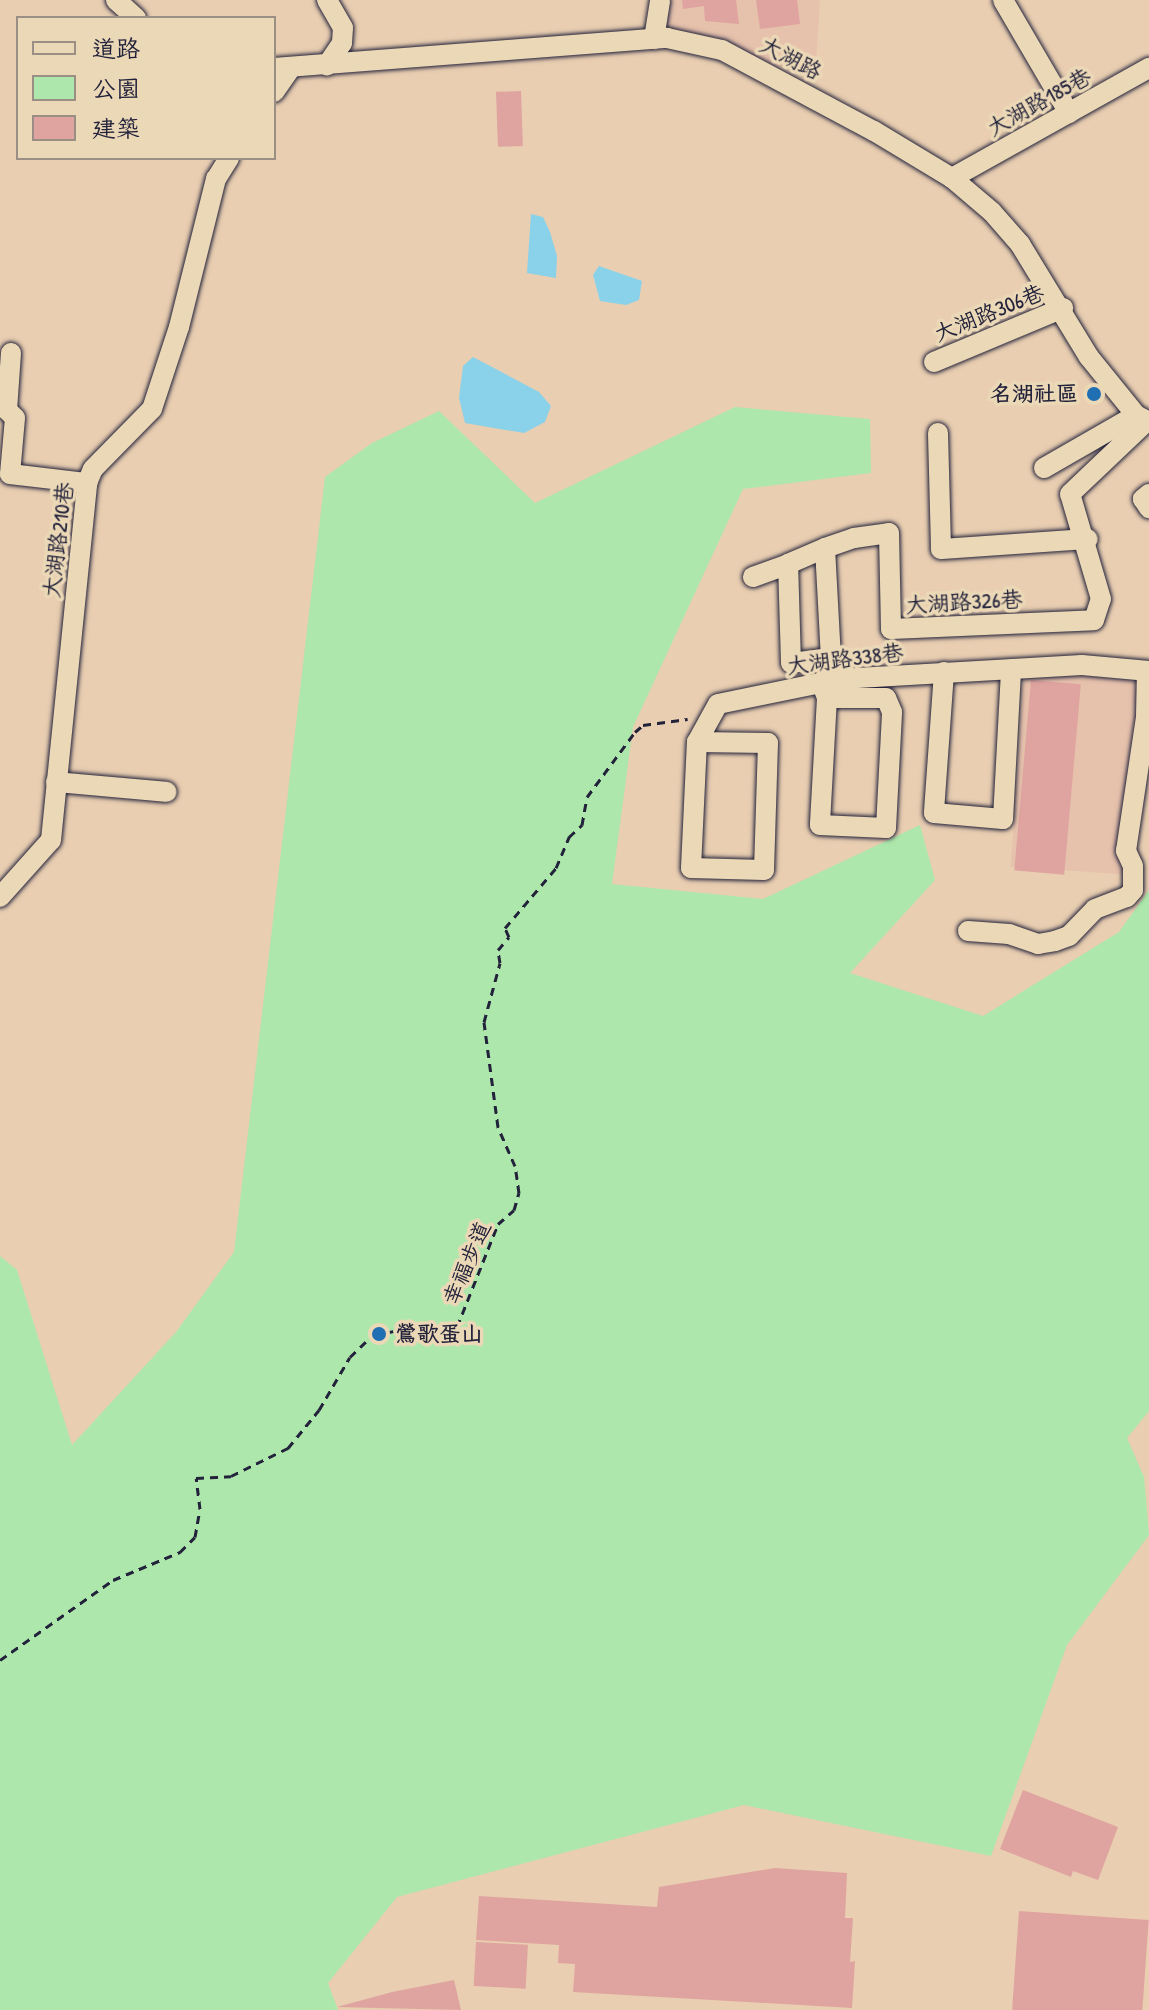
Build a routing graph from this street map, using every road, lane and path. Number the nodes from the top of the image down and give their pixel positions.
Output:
1 (116, 0) edge
2 (327, 0) edge
3 (660, 0) edge
4 (1003, 0) edge
5 (134, 16) edge
6 (654, 39) junction
7 (327, 65) junction
8 (283, 68) edge
9 (1149, 68) edge
10 (1069, 113) junction
11 (228, 160) edge
12 (952, 178) junction
13 (1063, 308) junction
14 (11, 353) dead end
15 (934, 362) dead end
16 (1144, 419) edge
17 (938, 433) dead end
18 (1044, 468) dead end
19 (87, 483) junction
20 (1149, 494) edge
21 (1149, 508) edge
22 (1088, 539) junction
23 (825, 548) junction
24 (788, 564) junction
25 (753, 577) dead end
26 (1011, 669) junction
27 (1148, 671) edge
28 (944, 672) junction
29 (824, 690) junction
30 (709, 716) junction
31 (697, 742) junction
32 (56, 782) junction
33 (167, 792) dead end
34 (0, 897) edge
35 (968, 931) dead end
36 (0, 1660) edge

1 - 5 street
2 - 7 street
3 - 6 street
4 - 10 street
6 - 7 street, 大湖路
6 - 12 street, 大湖路
7 - 8 street, 大湖路
9 - 10 street, 大湖路185巷
10 - 12 street, 大湖路185巷
11 - 19 street, 大湖路210巷
12 - 13 street, 大湖路
13 - 15 street, 大湖路306巷
13 - 16 street, 大湖路
14 - 19 street
16 - 18 street
16 - 22 street, 大湖路326巷
17 - 22 street
19 - 32 street, 大湖路210巷
20 - 21 street
22 - 23 street, 大湖路326巷
23 - 24 street, 大湖路326巷
23 - 24 street
24 - 25 street, 大湖路326巷
26 - 27 street, 大湖路338巷
26 - 28 street, 大湖路338巷
26 - 28 street
27 - 35 street
28 - 29 street, 大湖路338巷
29 - 29 street
29 - 30 street, 大湖路338巷
30 - 31 street
30 - 36 path, 幸福步道
31 - 31 street
32 - 33 street
32 - 34 street, 大湖路210巷

